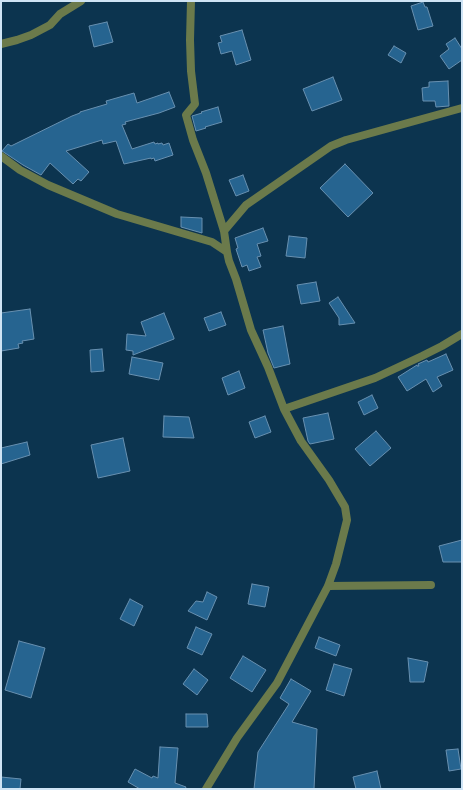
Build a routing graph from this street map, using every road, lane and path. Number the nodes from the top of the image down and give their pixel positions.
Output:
1 (81, 1) edge
2 (191, 1) edge
3 (1, 44) edge
4 (462, 108) edge
5 (1, 156) edge
6 (224, 231) junction
7 (227, 252) junction
8 (462, 334) edge
9 (284, 409) junction
10 (431, 585) dead end
11 (328, 586) junction
12 (206, 789) edge

1 - 3 street
2 - 6 street
4 - 6 street
5 - 7 street
6 - 7 street
7 - 9 street
8 - 9 street
9 - 11 street
10 - 11 street
11 - 12 street

